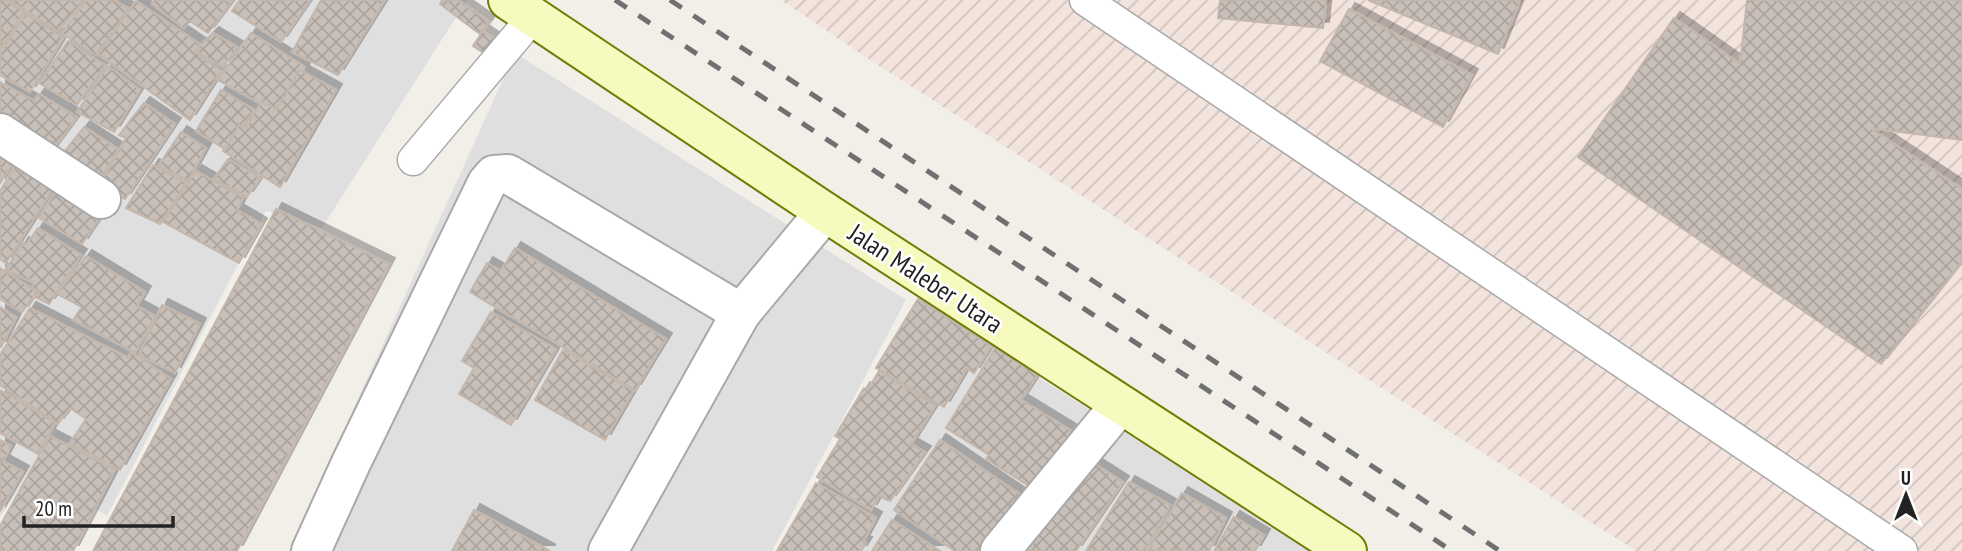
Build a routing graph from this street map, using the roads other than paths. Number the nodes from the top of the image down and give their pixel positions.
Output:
1 (1085, 0) edge
2 (520, 8) edge
3 (0, 134) edge
4 (413, 160) dead end
5 (100, 199) dead end
6 (825, 212) junction
7 (741, 313) junction
8 (1120, 405) junction
9 (312, 551) edge
10 (608, 551) edge
11 (1000, 551) edge
12 (1347, 551) edge
13 (1902, 551) edge

1 - 13 lane
2 - 4 lane
2 - 6 street, Jalan Maleber Utara
3 - 5 street
6 - 7 street
6 - 8 street, Jalan Maleber Utara
7 - 9 street
7 - 10 street
8 - 11 street
8 - 12 street, Jalan Maleber Utara

